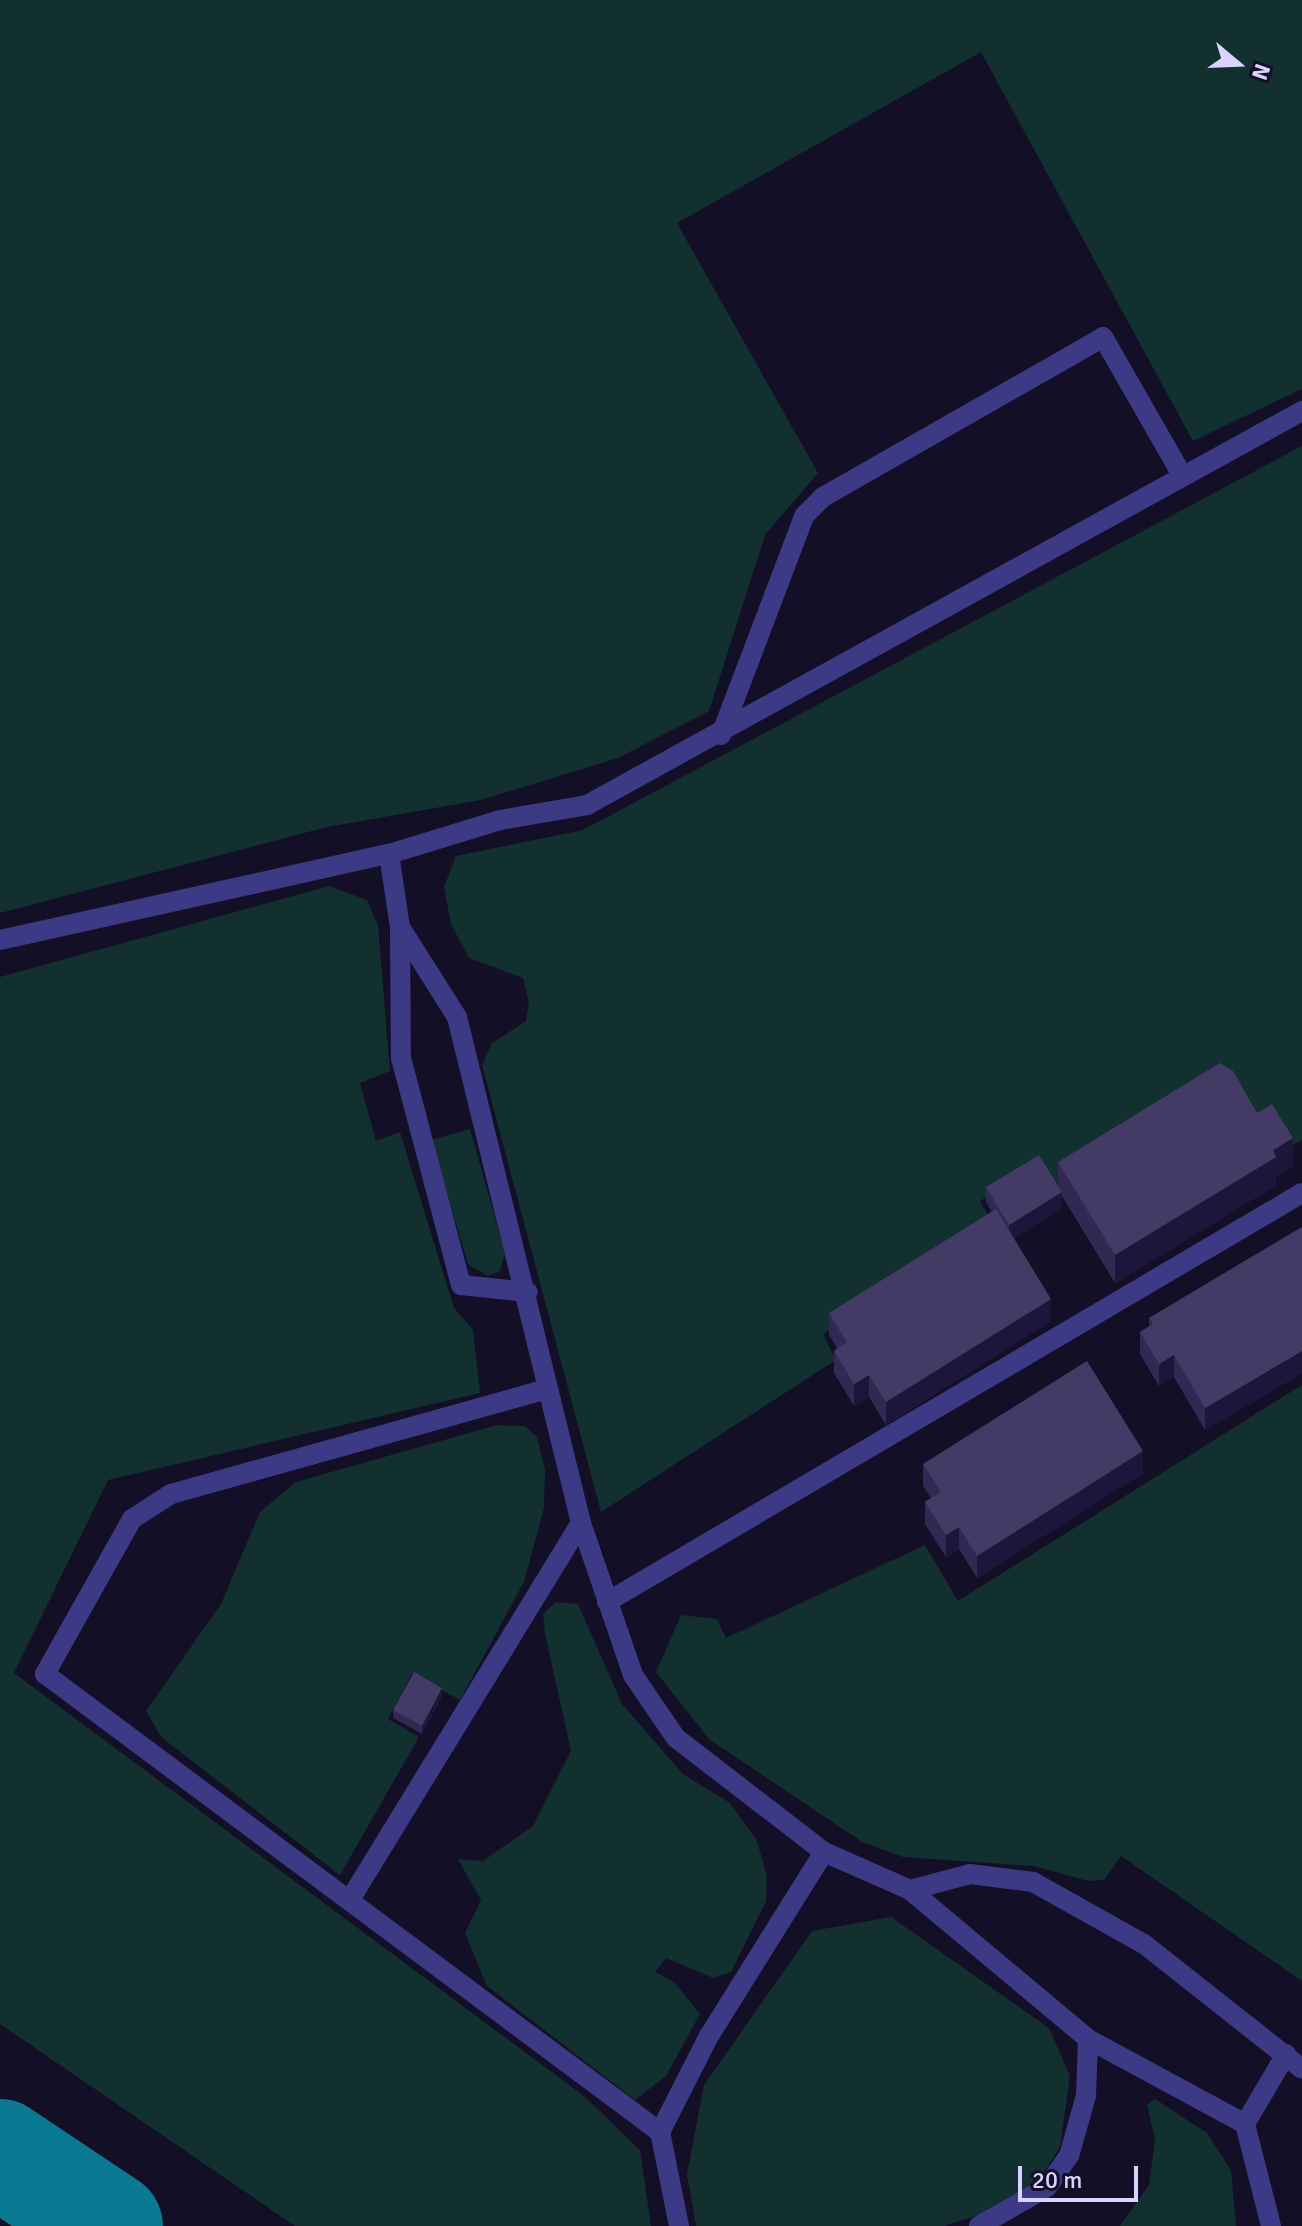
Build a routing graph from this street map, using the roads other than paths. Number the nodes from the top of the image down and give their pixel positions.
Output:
1 (1302, 411) edge
2 (1182, 475) junction
3 (721, 735) junction
4 (389, 854) junction
5 (400, 927) junction
6 (0, 940) edge
7 (1302, 1193) edge
8 (528, 1292) junction
9 (547, 1389) junction
10 (581, 1523) junction
11 (607, 1602) junction
12 (824, 1852) junction
13 (910, 1890) junction
14 (351, 1898) junction
15 (1088, 2039) junction
16 (1286, 2054) junction
17 (1302, 2069) edge
18 (1245, 2124) junction
19 (660, 2132) junction
20 (679, 2226) edge
21 (979, 2226) edge
22 (1271, 2226) edge

1 - 2 lane
2 - 3 lane
2 - 3 lane
3 - 4 lane
4 - 5 lane
4 - 6 lane
5 - 8 lane
5 - 8 lane
7 - 11 lane
8 - 9 lane
9 - 10 lane
9 - 14 lane
10 - 11 lane
10 - 14 lane
11 - 12 lane
12 - 13 lane
12 - 19 lane
13 - 15 lane
13 - 16 lane
14 - 19 lane
15 - 18 lane
15 - 21 lane
16 - 17 lane
16 - 18 lane
18 - 22 lane
19 - 20 lane

